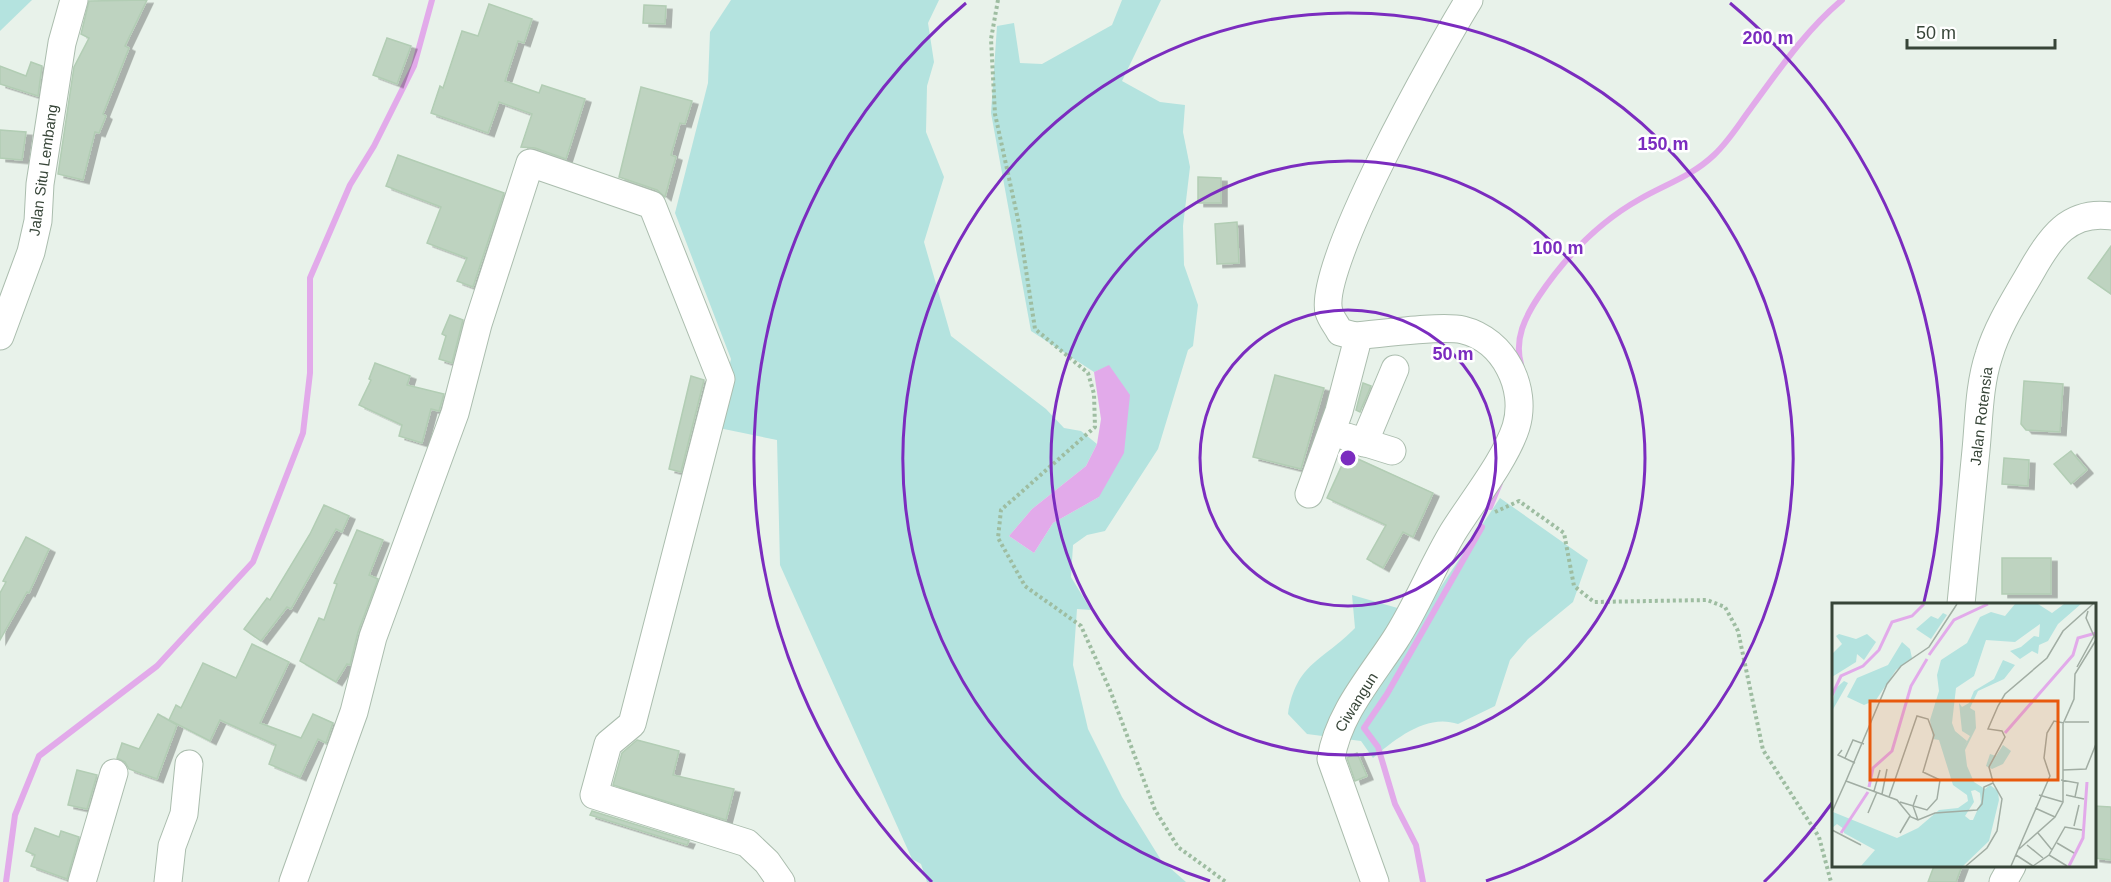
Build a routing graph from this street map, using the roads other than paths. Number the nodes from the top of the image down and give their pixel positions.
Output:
1 (74, 0) edge
2 (1469, 0) edge
3 (2111, 216) edge
4 (0, 336) edge
5 (1354, 336) junction
6 (1395, 369) dead end
7 (1332, 432) junction
8 (1364, 442) junction
9 (1392, 451) dead end
10 (1309, 494) dead end
11 (1961, 603) edge
12 (189, 764) dead end
13 (114, 773) dead end
14 (2011, 867) edge
15 (82, 882) edge
16 (168, 882) edge
17 (293, 882) edge
18 (781, 882) edge
19 (1375, 882) edge
20 (2003, 882) edge

1 - 4 street, Jalan Situ Lembang
2 - 5 street
3 - 11 street, Jalan Rotensia
5 - 7 street
5 - 19 street, Ciwangun
6 - 8 street
7 - 8 street
7 - 10 street
8 - 9 street
12 - 16 street
13 - 15 street
14 - 20 street
17 - 18 street

